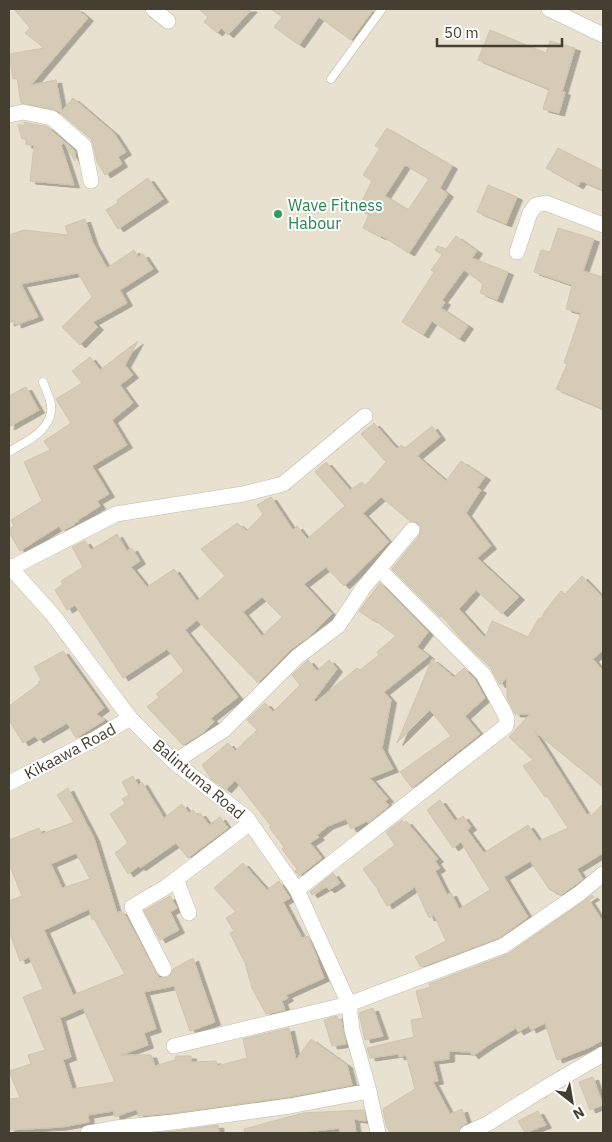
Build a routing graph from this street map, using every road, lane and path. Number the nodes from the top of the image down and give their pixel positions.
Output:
1 (153, 9) edge
2 (382, 9) edge
3 (549, 9) edge
4 (168, 22) dead end
5 (603, 35) edge
6 (331, 79) dead end
7 (9, 115) edge
8 (91, 181) dead end
9 (603, 225) edge
10 (517, 252) dead end
11 (42, 382) dead end
12 (365, 416) dead end
13 (9, 452) edge
14 (412, 530) dead end
15 (10, 567) edge
16 (379, 569) junction
17 (130, 718) junction
18 (174, 762) junction
19 (9, 783) edge
20 (250, 823) junction
21 (603, 874) edge
22 (176, 879) junction
23 (297, 890) junction
24 (189, 913) dead end
25 (164, 969) dead end
26 (349, 1004) junction
27 (174, 1046) dead end
28 (603, 1054) edge
29 (369, 1091) junction
30 (88, 1133) edge
31 (378, 1133) edge
32 (467, 1133) edge

1 - 4 street
2 - 6 lane
3 - 5 street
7 - 8 street
9 - 10 street
11 - 13 lane
12 - 15 street
14 - 16 street
15 - 17 street, Balintuma Road
16 - 18 street
16 - 23 street
17 - 18 street, Balintuma Road
17 - 19 street, Kikaawa Road
18 - 20 street, Balintuma Road
20 - 22 street
20 - 23 street, Balintuma Road
21 - 26 street
22 - 24 street
22 - 25 street
23 - 26 street, Balintuma Road
26 - 27 street
26 - 29 street, Balintuma Road
28 - 32 street
29 - 30 street
29 - 31 street, Balintuma Road

